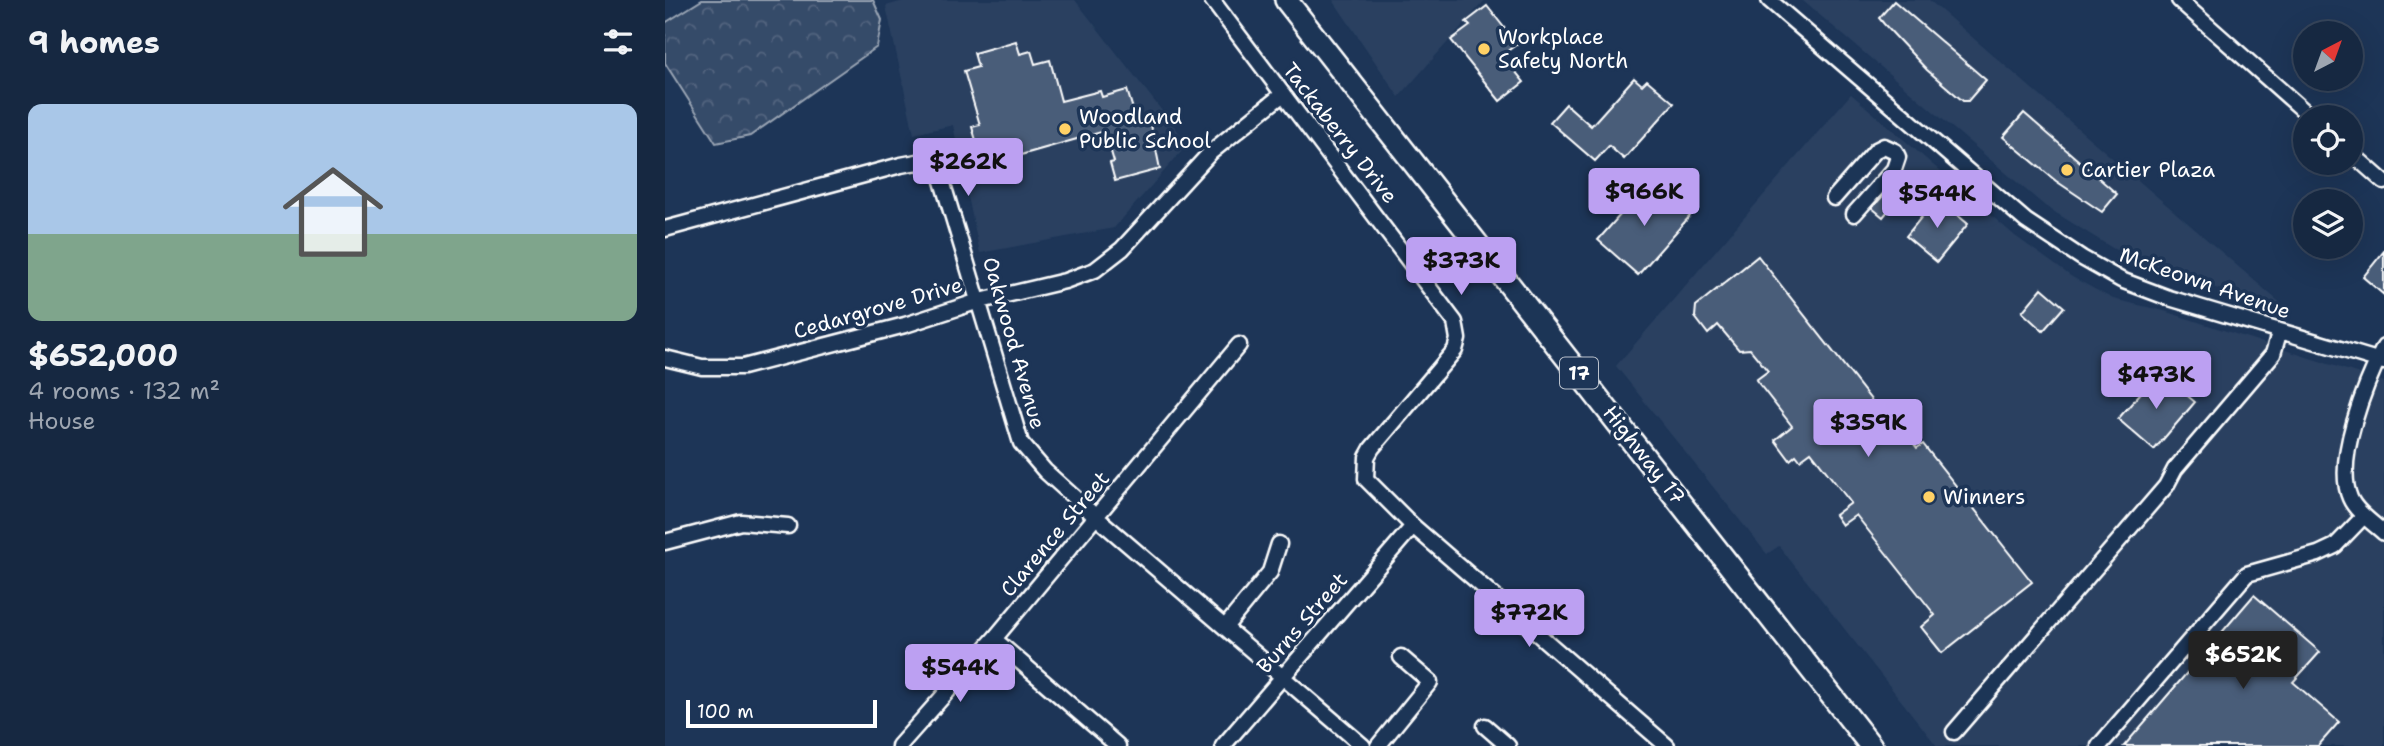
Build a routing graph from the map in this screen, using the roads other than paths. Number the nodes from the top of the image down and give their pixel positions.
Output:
1 (1212, 0) edge
2 (1286, 0) edge
3 (2179, 0) edge
4 (1777, 3) edge
5 (1283, 94) junction
6 (2297, 105) edge
7 (2363, 163) edge
8 (2384, 182) edge
9 (1834, 198) dead end
10 (1854, 214) dead end
11 (665, 229) edge
12 (977, 302) junction
13 (2279, 332) junction
14 (1239, 345) dead end
15 (2382, 356) edge
16 (665, 358) edge
17 (2364, 516) junction
18 (1096, 517) junction
19 (788, 526) dead end
20 (1413, 526) junction
21 (2384, 533) edge
22 (665, 542) edge
23 (1279, 544) dead end
24 (1226, 626) junction
25 (994, 639) junction
26 (1401, 657) dead end
27 (1284, 676) junction
28 (1485, 726) dead end
29 (1954, 732) dead end
30 (899, 746) edge
31 (1118, 746) edge
32 (1223, 746) edge
33 (1363, 746) edge
34 (1378, 746) edge
35 (1508, 746) edge
36 (1667, 746) edge
37 (1871, 746) edge
38 (2099, 746) edge

1 - 5 street, Tackaberry Drive
2 - 37 highway, Highway 17 / 17
3 - 6 street
4 - 13 street, McKeown Avenue
5 - 12 street, Cedargrove Drive
5 - 20 street, Tackaberry Drive
7 - 8 street
9 - 10 street
11 - 12 street, Oakwood Avenue
12 - 16 street, Cedargrove Drive
12 - 18 street, Oakwood Avenue
13 - 15 street, McKeown Avenue
13 - 29 street
14 - 18 street, Clarence Street
15 - 17 street
17 - 21 street
17 - 38 street
18 - 24 street, Oakwood Avenue
18 - 25 street, Clarence Street
19 - 22 street
20 - 27 street, Burns Street
20 - 36 street, Tackaberry Drive
23 - 24 street
24 - 27 street, Oakwood Avenue
25 - 30 street, Clarence Street
25 - 31 street
26 - 34 street
27 - 32 street, Burns Street
27 - 33 street, Oakwood Avenue
28 - 35 street

